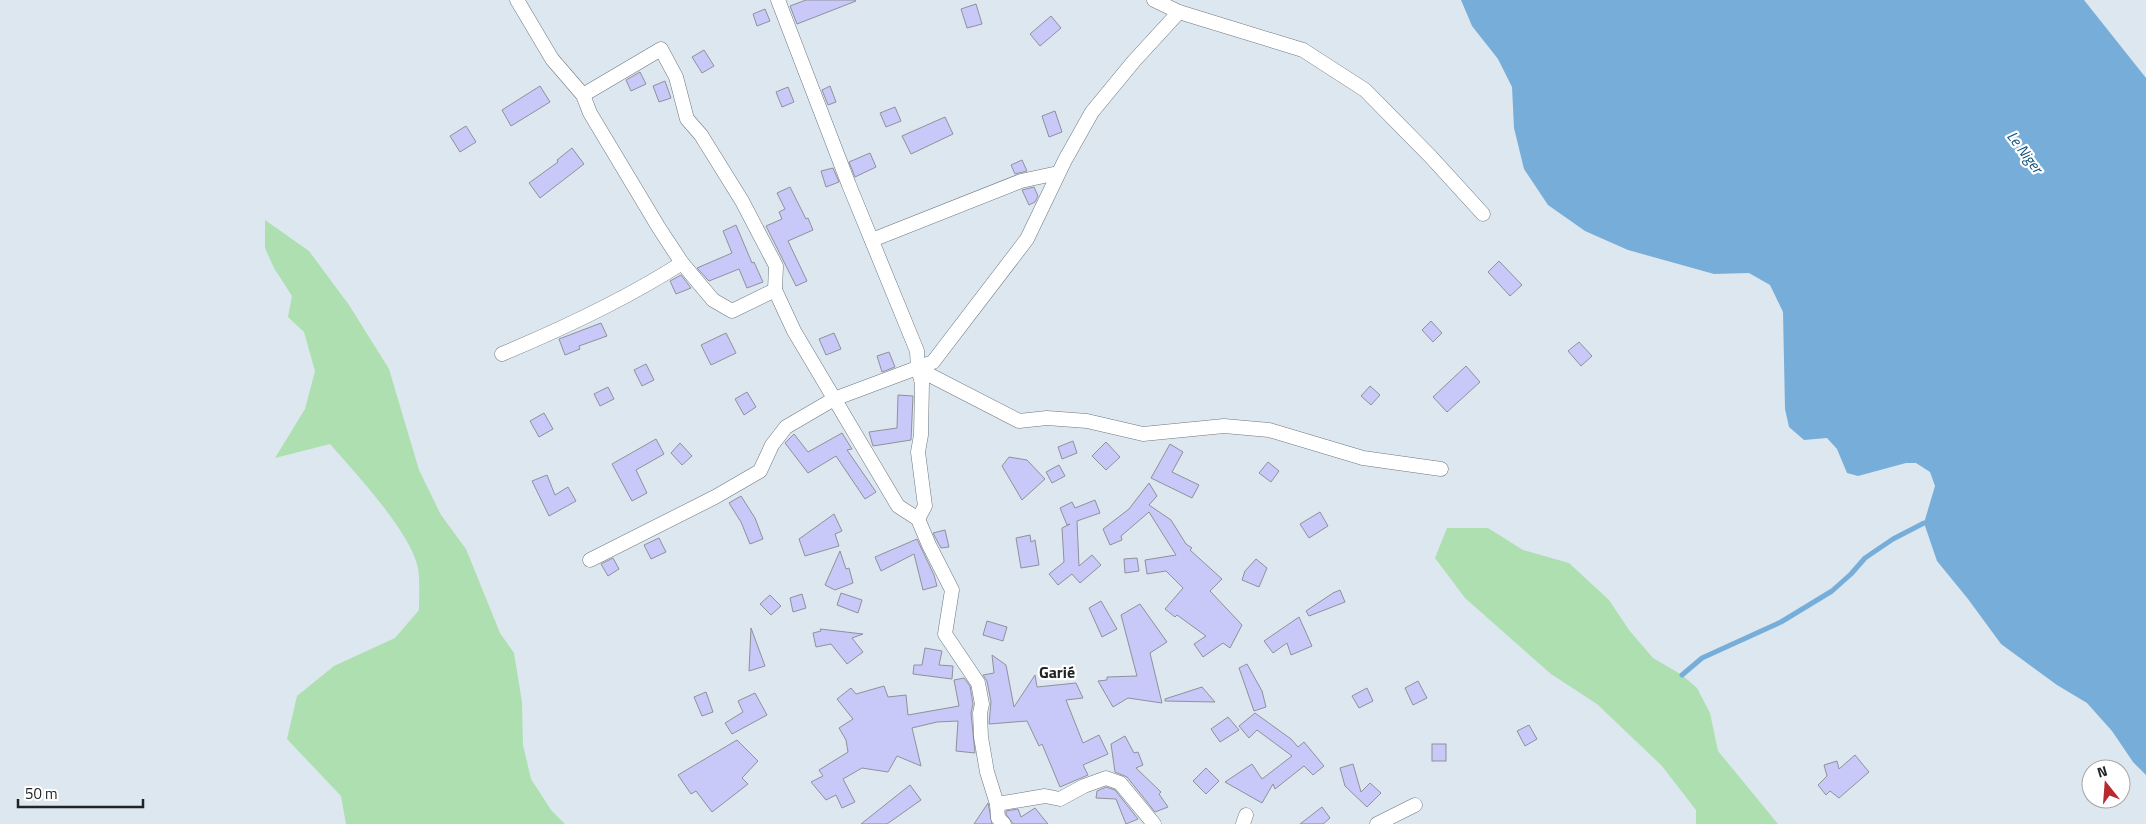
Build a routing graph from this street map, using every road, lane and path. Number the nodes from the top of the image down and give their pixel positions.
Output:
1 (518, 0) edge
2 (778, 0) edge
3 (1154, 0) edge
4 (1180, 12) junction
5 (583, 95) junction
6 (1058, 173) junction
7 (1483, 214) dead end
8 (872, 240) junction
9 (682, 262) junction
10 (775, 290) junction
11 (502, 354) dead end
12 (918, 369) junction
13 (834, 399) junction
14 (1442, 469) dead end
15 (918, 519) junction
16 (590, 560) dead end
17 (997, 804) junction
18 (1415, 805) dead end
19 (1004, 824) edge
20 (1154, 824) edge
21 (1377, 824) edge

1 - 5 street
2 - 8 street
3 - 4 street
4 - 6 street
4 - 7 street
5 - 9 street
5 - 10 street
6 - 8 street
6 - 12 street
8 - 12 street
9 - 10 street
9 - 11 street
10 - 13 street
12 - 13 street
12 - 14 street
12 - 15 street
13 - 15 street
13 - 16 street
15 - 17 street
17 - 19 street
17 - 20 street
18 - 21 street

